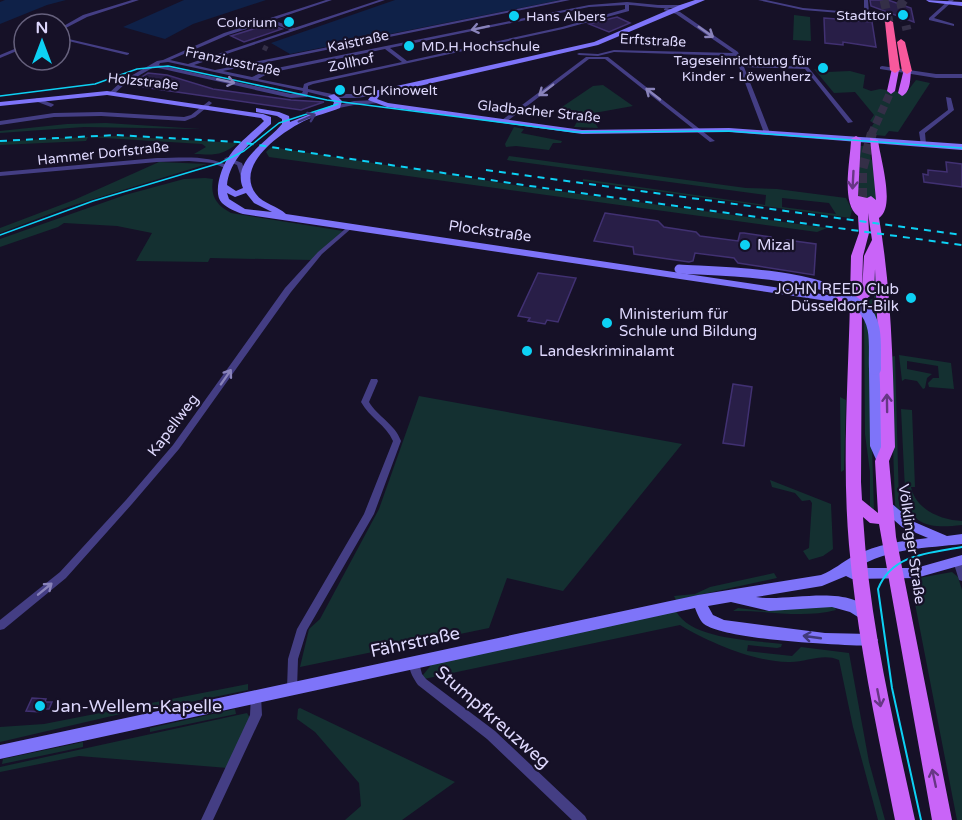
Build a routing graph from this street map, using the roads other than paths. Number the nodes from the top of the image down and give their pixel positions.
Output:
1 (137, 0) edge
2 (330, 0) edge
3 (382, 0) edge
4 (568, 0) edge
5 (702, 0) edge
6 (760, 0) edge
7 (866, 0) edge
8 (929, 0) edge
9 (952, 1) edge
10 (962, 2) edge
11 (627, 3) junction
12 (682, 6) junction
13 (627, 10) junction
14 (672, 10) junction
15 (268, 19) junction
16 (879, 19) tunnel mouth
17 (72, 23) edge
18 (893, 24) tunnel mouth
19 (952, 25) dead end
20 (292, 28) dead end
21 (906, 35) tunnel mouth
22 (72, 41) edge
23 (255, 42) junction
24 (263, 47) tunnel mouth
25 (385, 47) junction
26 (898, 48) junction
27 (575, 52) junction
28 (128, 54) dead end
29 (275, 54) tunnel mouth
30 (735, 56) junction
31 (281, 58) junction
32 (588, 58) junction
33 (165, 60) junction
34 (406, 62) junction
35 (157, 63) junction
36 (189, 65) junction
37 (742, 65) junction
38 (882, 68) dead end
39 (169, 69) junction
40 (895, 70) junction
41 (216, 71) junction
42 (907, 71) junction
43 (139, 74) junction
44 (962, 76) edge
45 (254, 79) junction
46 (304, 90) junction
47 (113, 91) junction
48 (891, 91) tunnel mouth
49 (902, 93) tunnel mouth
50 (300, 96) junction
51 (59, 97) junction
52 (377, 98) junction
53 (948, 98) dead end
54 (37, 100) junction
55 (335, 102) junction
56 (2, 103) edge
57 (207, 104) junction
58 (51, 105) junction
59 (54, 115) junction
60 (504, 121) junction
61 (850, 122) dead end
62 (0, 123) edge
63 (699, 130) junction
64 (281, 131) junction
65 (767, 133) junction
66 (856, 139) junction
67 (873, 140) junction
68 (712, 141) dead end
69 (923, 144) junction
70 (962, 147) edge
71 (209, 159) junction
72 (231, 160) junction
73 (0, 174) edge
74 (244, 177) junction
75 (222, 186) junction
76 (248, 189) junction
77 (866, 199) tunnel mouth
78 (263, 205) junction
79 (236, 209) junction
80 (284, 216) junction
81 (869, 219) junction
82 (351, 226) junction
83 (876, 242) junction
84 (630, 267) junction
85 (857, 283) junction
86 (841, 296) junction
87 (857, 302) junction
88 (374, 381) dead end
89 (882, 461) junction
90 (855, 502) junction
91 (885, 509) junction
92 (955, 539) edge
93 (890, 548) junction
94 (960, 561) edge
95 (860, 567) junction
96 (895, 574) junction
97 (962, 577) edge
98 (729, 596) junction
99 (698, 601) junction
100 (866, 616) junction
101 (0, 626) edge
102 (870, 640) junction
103 (414, 662) junction
104 (292, 689) junction
105 (256, 696) junction
106 (0, 752) edge
107 (207, 820) edge
108 (581, 820) edge
109 (905, 820) edge
110 (942, 820) edge

1 - 17 street
2 - 15 street
3 - 23 street
4 - 31 street
5 - 12 street
6 - 7 street
8 - 9 street
9 - 10 street
9 - 19 street
11 - 12 street, Kaistraße
11 - 13 street
11 -> 25 street, Kaistraße
12 - 14 street
13 - 14 street, Zollhof
13 - 34 street, Zollhof
14 - 27 street
14 -> 30 street
15 - 20 street
15 - 33 street
16 - 26 highway
18 - 26 highway
21 - 26 highway
22 - 28 street
23 - 24 street
23 - 36 street
25 - 34 street, Zollhof
25 - 45 street, Kaistraße
26 - 40 highway
26 - 42 highway
27 - 30 street, Erftstraße
27 - 32 street
27 - 52 street
29 - 31 street
30 - 37 street
31 - 41 street
32 -> 60 street
63 -> 32 street
33 - 35 street, Franziusstraße
33 - 36 street, Franziusstraße
34 - 46 street, Zollhof
35 - 39 street, Franziusstraße
35 - 43 street, Franziusstraße
36 - 41 street, Franziusstraße
37 - 61 street
37 - 65 street
38 - 40 street
39 - 43 street, Franziusstraße
39 -> 50 street, Franziusstraße
40 - 42 street
40 - 48 main road
41 - 45 street, Franziusstraße
42 - 44 street
42 - 49 main road
43 - 47 street, Franziusstraße
45 - 46 street, Franziusstraße
46 - 50 street
46 - 55 street, Franziusstraße
47 - 51 street, Holzstraße
47 - 56 street, Holzstraße
47 - 57 street, Holzstraße
50 - 55 street, Franziusstraße
51 - 54 street, Holzstraße
51 - 58 street
52 - 55 street
52 - 55 street, Franziusstraße
52 - 60 street, Gladbacher Straße
53 - 69 street
54 - 56 street, Holzstraße
54 - 58 street, Holzstraße
64 -> 55 street
57 - 59 street
57 - 64 street, Holzstraße
57 - 72 street, Holzstraße
58 - 59 street
59 - 62 street
60 - 63 street, Gladbacher Straße
63 - 65 street, Gladbacher Straße
63 - 68 street
64 - 74 street
65 - 66 street, Gladbacher Straße
66 - 67 street, Gladbacher Straße
66 -> 81 main road
67 - 69 street, Gladbacher Straße
67 - 81 main road
69 - 70 street, Gladbacher Straße
71 - 72 street, Hammer Dorfstraße
71 - 72 street, Hammer Dorfstraße
71 - 73 street, Hammer Dorfstraße
72 - 74 street
72 - 75 street
74 - 76 street, Plockstraße
75 - 76 street
75 - 79 street
76 - 78 street, Plockstraße
77 - 81 main road, Völklinger Straße
78 - 79 street
78 - 80 street, Plockstraße
79 - 80 street, Plockstraße
80 - 82 street, Plockstraße
81 - 83 main road, Völklinger Straße
81 - 85 main road, Völklinger Straße
82 - 84 street, Plockstraße
101 -> 82 street, Kapellweg
83 - 87 main road
89 -> 83 main road, Völklinger Straße
84 - 86 street, Plockstraße
84 - 89 street, bridge
85 - 86 street
85 - 87 main road, Völklinger Straße
86 - 87 main road
87 - 90 main road, Völklinger Straße
88 - 104 street
89 - 91 main road, Völklinger Straße
90 - 91 main road
90 - 95 main road, Völklinger Straße
91 - 92 street
91 - 93 main road, Völklinger Straße
92 - 93 street
93 - 95 street
93 - 96 main road, Völklinger Straße
94 - 96 street, Fährstraße
94 - 97 street
95 - 96 street, Fährstraße
95 - 98 street, Fährstraße
95 - 100 main road, Völklinger Straße
110 -> 96 main road, Völklinger Straße
98 - 99 street, Fährstraße
98 - 100 street
102 -> 99 street
99 - 103 street, Fährstraße
100 - 102 main road, Völklinger Straße
102 -> 109 main road, Völklinger Straße
103 - 104 street, Fährstraße
103 - 108 street, Stumpfkreuzweg
104 - 105 street, Fährstraße
105 - 106 street, Fährstraße
105 - 107 street

